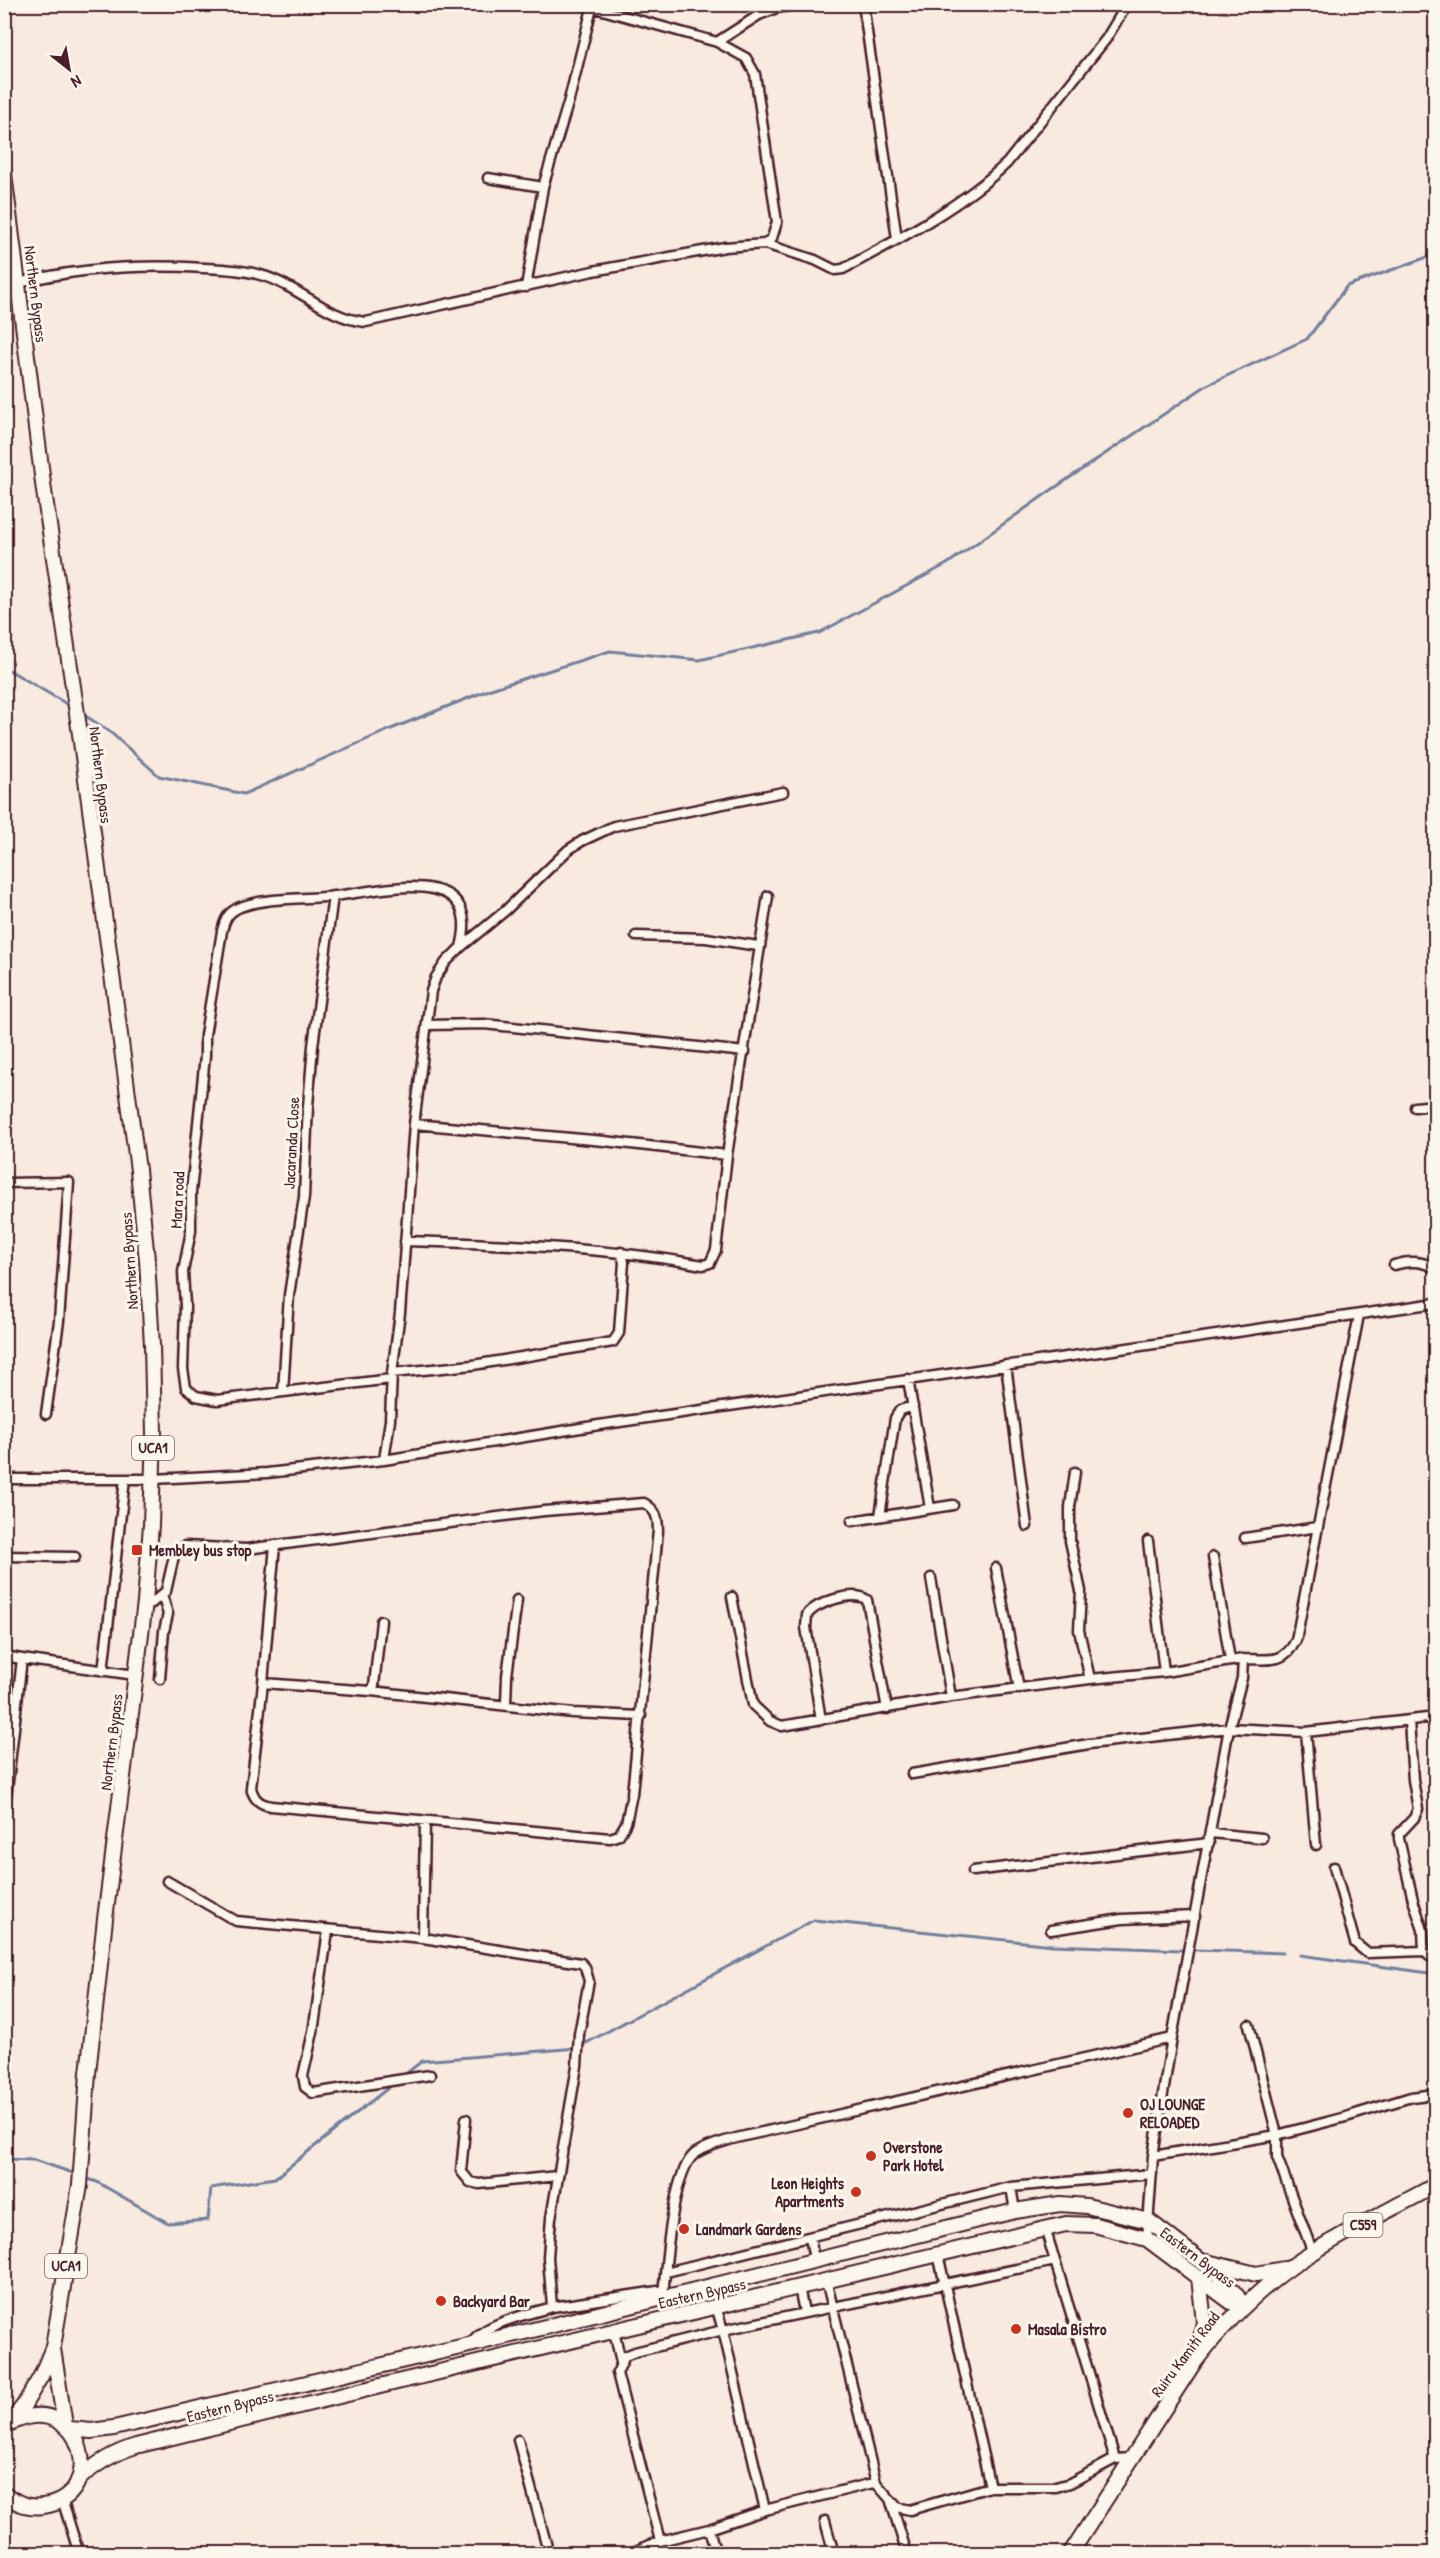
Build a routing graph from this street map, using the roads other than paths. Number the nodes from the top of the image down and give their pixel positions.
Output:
1 (800, 4) edge
2 (863, 4) edge
3 (1127, 4) edge
4 (587, 6) edge
5 (717, 42) junction
6 (4, 174) edge
7 (488, 178) dead end
8 (543, 186) junction
9 (897, 239) junction
10 (765, 244) junction
11 (10, 260) edge
12 (18, 283) junction
13 (526, 287) junction
14 (783, 792) dead end
15 (333, 896) junction
16 (768, 896) dead end
17 (636, 936) dead end
18 (461, 946) junction
19 (758, 946) junction
20 (427, 1025) junction
21 (745, 1052) junction
22 (1436, 1105) edge
23 (1415, 1107) dead end
24 (414, 1124) junction
25 (727, 1155) junction
26 (4, 1184) edge
27 (405, 1241) junction
28 (621, 1252) junction
29 (1394, 1265) dead end
30 (1436, 1268) edge
31 (1436, 1303) edge
32 (1359, 1314) junction
33 (1006, 1365) junction
34 (392, 1376) junction
35 (908, 1379) junction
36 (283, 1392) junction
37 (913, 1406) junction
38 (46, 1414) dead end
39 (384, 1460) junction
40 (1075, 1472) dead end
41 (4, 1479) edge
42 (125, 1479) junction
43 (153, 1479) junction
44 (953, 1505) dead end
45 (930, 1508) junction
46 (880, 1516) junction
47 (852, 1521) dead end
48 (1027, 1526) dead end
49 (1318, 1527) junction
50 (1245, 1538) dead end
51 (1148, 1541) dead end
52 (275, 1545) junction
53 (4, 1556) edge
54 (75, 1557) dead end
55 (1213, 1557) dead end
56 (996, 1568) dead end
57 (931, 1578) dead end
58 (162, 1595) junction
59 (732, 1597) dead end
60 (517, 1600) dead end
61 (145, 1602) junction
62 (381, 1621) dead end
63 (4, 1656) edge
64 (22, 1659) junction
65 (1243, 1659) junction
66 (1230, 1660) junction
67 (104, 1671) junction
68 (1164, 1672) junction
69 (135, 1675) junction
70 (160, 1679) dead end
71 (1090, 1679) junction
72 (263, 1683) junction
73 (1019, 1689) junction
74 (371, 1691) junction
75 (951, 1697) junction
76 (506, 1704) junction
77 (887, 1709) junction
78 (641, 1716) junction
79 (1436, 1717) edge
80 (821, 1720) junction
81 (1408, 1720) junction
82 (1229, 1728) junction
83 (1306, 1732) junction
84 (912, 1774) dead end
85 (4, 1816) edge
86 (425, 1822) junction
87 (1211, 1833) junction
88 (1262, 1838) dead end
89 (1209, 1843) junction
90 (1316, 1845) dead end
91 (1334, 1867) dead end
92 (973, 1871) dead end
93 (167, 1881) dead end
94 (1195, 1916) junction
95 (328, 1930) junction
96 (1051, 1930) dead end
97 (423, 1938) junction
98 (1424, 1951) junction
99 (1436, 1955) edge
100 (1249, 2025) dead end
101 (1172, 2038) junction
102 (430, 2075) dead end
103 (1436, 2094) edge
104 (466, 2119) dead end
105 (1277, 2134) junction
106 (1153, 2156) junction
107 (1152, 2175) junction
108 (557, 2176) junction
109 (1436, 2185) edge
110 (1011, 2187) junction
111 (1015, 2211) junction
112 (1149, 2222) junction
113 (1046, 2228) junction
114 (810, 2237) junction
115 (1147, 2239) junction
116 (1313, 2253) junction
117 (939, 2254) junction
118 (814, 2260) junction
119 (1055, 2261) junction
120 (1204, 2261) junction
121 (1292, 2266) junction
122 (666, 2272) junction
123 (1199, 2278) junction
124 (826, 2280) junction
125 (945, 2284) junction
126 (800, 2286) junction
127 (664, 2294) junction
128 (834, 2305) junction
129 (716, 2306) junction
130 (1243, 2306) junction
131 (552, 2307) junction
132 (804, 2312) junction
133 (723, 2330) junction
134 (614, 2331) junction
135 (470, 2346) junction
136 (53, 2347) junction
137 (621, 2362) junction
138 (1193, 2364) junction
139 (8, 2425) edge
140 (68, 2427) junction
141 (518, 2440) dead end
142 (1132, 2458) junction
143 (1115, 2459) junction
144 (78, 2480) junction
145 (876, 2483) junction
146 (990, 2487) junction
147 (6, 2495) edge
148 (62, 2499) junction
149 (891, 2501) junction
150 (765, 2510) junction
151 (825, 2521) dead end
152 (709, 2529) junction
153 (660, 2541) junction
154 (79, 2553) edge
155 (549, 2553) edge
156 (628, 2553) edge
157 (716, 2553) edge
158 (834, 2553) edge
159 (907, 2553) edge
160 (1070, 2553) edge

1 - 5 street
2 - 9 street
3 - 9 street
4 - 5 street
4 - 8 street
5 - 10 street
6 - 11 main road, Northern Bypass / UCA1
7 - 8 street
8 - 13 street
9 - 10 street
10 - 13 street
11 - 12 main road, Northern Bypass / UCA1
12 - 13 street
12 - 43 main road, Northern Bypass / UCA1
14 - 18 street
15 - 18 street
15 - 36 street, Jacaranda Close
15 - 36 street, Mara road
16 - 19 street
17 - 19 street
18 - 20 street
19 - 21 street
20 - 21 street
20 - 24 street
21 - 25 street
22 - 23 street
24 - 25 street
24 - 27 street
25 - 28 street
26 - 38 street
27 - 28 street
27 - 34 street
28 - 34 street, Mara road
29 - 30 street
31 - 32 street
32 - 33 street
32 - 49 street
33 - 35 street
33 - 48 street
34 - 36 street, Mara road
34 - 39 street
35 - 37 street
35 - 39 street
37 - 45 street
37 - 46 street
39 - 43 street
40 - 71 street
41 - 42 street
42 - 43 street
42 - 67 street
43 - 61 main road, Northern Bypass / UCA1
44 - 45 street
45 - 46 street
46 - 47 street
49 - 50 street
49 - 65 street
51 - 68 street
52 - 58 street
52 - 72 street
52 - 78 street
53 - 54 street
55 - 66 street
56 - 73 street
57 - 75 street
58 - 61 street
58 - 70 street
59 - 80 street
60 - 76 street
61 - 69 main road, Northern Bypass / UCA1
62 - 74 street
63 - 64 street
64 - 67 street
64 - 85 street
65 - 66 street
65 - 82 street
66 - 68 street
67 - 69 street
68 - 71 street
69 - 136 main road, Northern Bypass / UCA1
71 - 73 street
72 - 74 street
72 - 86 street
73 - 75 street
74 - 76 street
75 - 77 street
76 - 78 street
77 - 80 street
77 - 80 street
78 - 86 street
79 - 81 street
81 - 83 street
81 - 98 street
82 - 83 street
82 - 84 street
82 - 87 street
83 - 90 street
86 - 97 street
87 - 88 street
87 - 89 street
89 - 92 street
89 - 94 street
91 - 98 street
93 - 95 street
94 - 96 street
94 - 101 street
95 - 97 street
95 - 102 street
97 - 108 street
98 - 99 street
100 - 105 street
101 - 106 street
101 - 122 street
103 - 105 street
104 - 108 street
105 - 106 street
105 - 116 street
106 - 107 street
107 - 110 street
107 - 112 street
108 - 131 street
109 - 116 main road, Ruiru Kamiti Road / C559
110 - 111 street
110 - 114 street
111 - 112 main road, Eastern Bypass
111 - 118 main road, Eastern Bypass
112 - 115 street
112 - 120 main road, Eastern Bypass
113 - 115 main road, Eastern Bypass
113 - 117 main road, Eastern Bypass
113 - 119 street
114 - 118 street
114 - 122 street
115 - 123 main road, Eastern Bypass
116 - 121 main road, Ruiru Kamiti Road / C559
117 - 124 main road, Eastern Bypass
117 - 125 street
118 - 127 main road, Eastern Bypass
119 - 125 street
119 - 143 street
120 - 121 main road
120 - 130 main road, Eastern Bypass
121 - 130 main road, Ruiru Kamiti Road / C559
122 - 127 street
123 - 130 main road, Eastern Bypass
123 - 138 main road
124 - 126 main road, Eastern Bypass
124 - 128 street
125 - 128 street
125 - 146 street
126 - 129 main road, Eastern Bypass
126 - 132 street
127 - 131 street
127 - 135 main road, Eastern Bypass
128 - 132 street
128 - 145 street
129 - 133 street
129 - 134 main road, Eastern Bypass
130 - 138 main road, Ruiru Kamiti Road / C559
131 - 135 street
132 - 133 street
133 - 137 street
133 - 150 street
134 - 137 street
134 - 144 main road, Eastern Bypass
135 - 140 main road, Eastern Bypass
136 - 139 main road, UCA1
136 - 140 main road, UCA1
137 - 153 street
138 - 142 main road, Ruiru Kamiti Road / C559
139 - 140 main road, Eastern Bypass
140 - 144 main road
141 - 155 street
142 - 143 street
142 - 160 main road, Ruiru Kamiti Road / C559
143 - 146 street
144 - 148 main road, Eastern Bypass
145 - 149 street
145 - 150 street
146 - 149 street
147 - 148 main road
148 - 154 street
149 - 159 street
150 - 152 street
151 - 158 street
152 - 153 street
152 - 157 street
153 - 156 street

